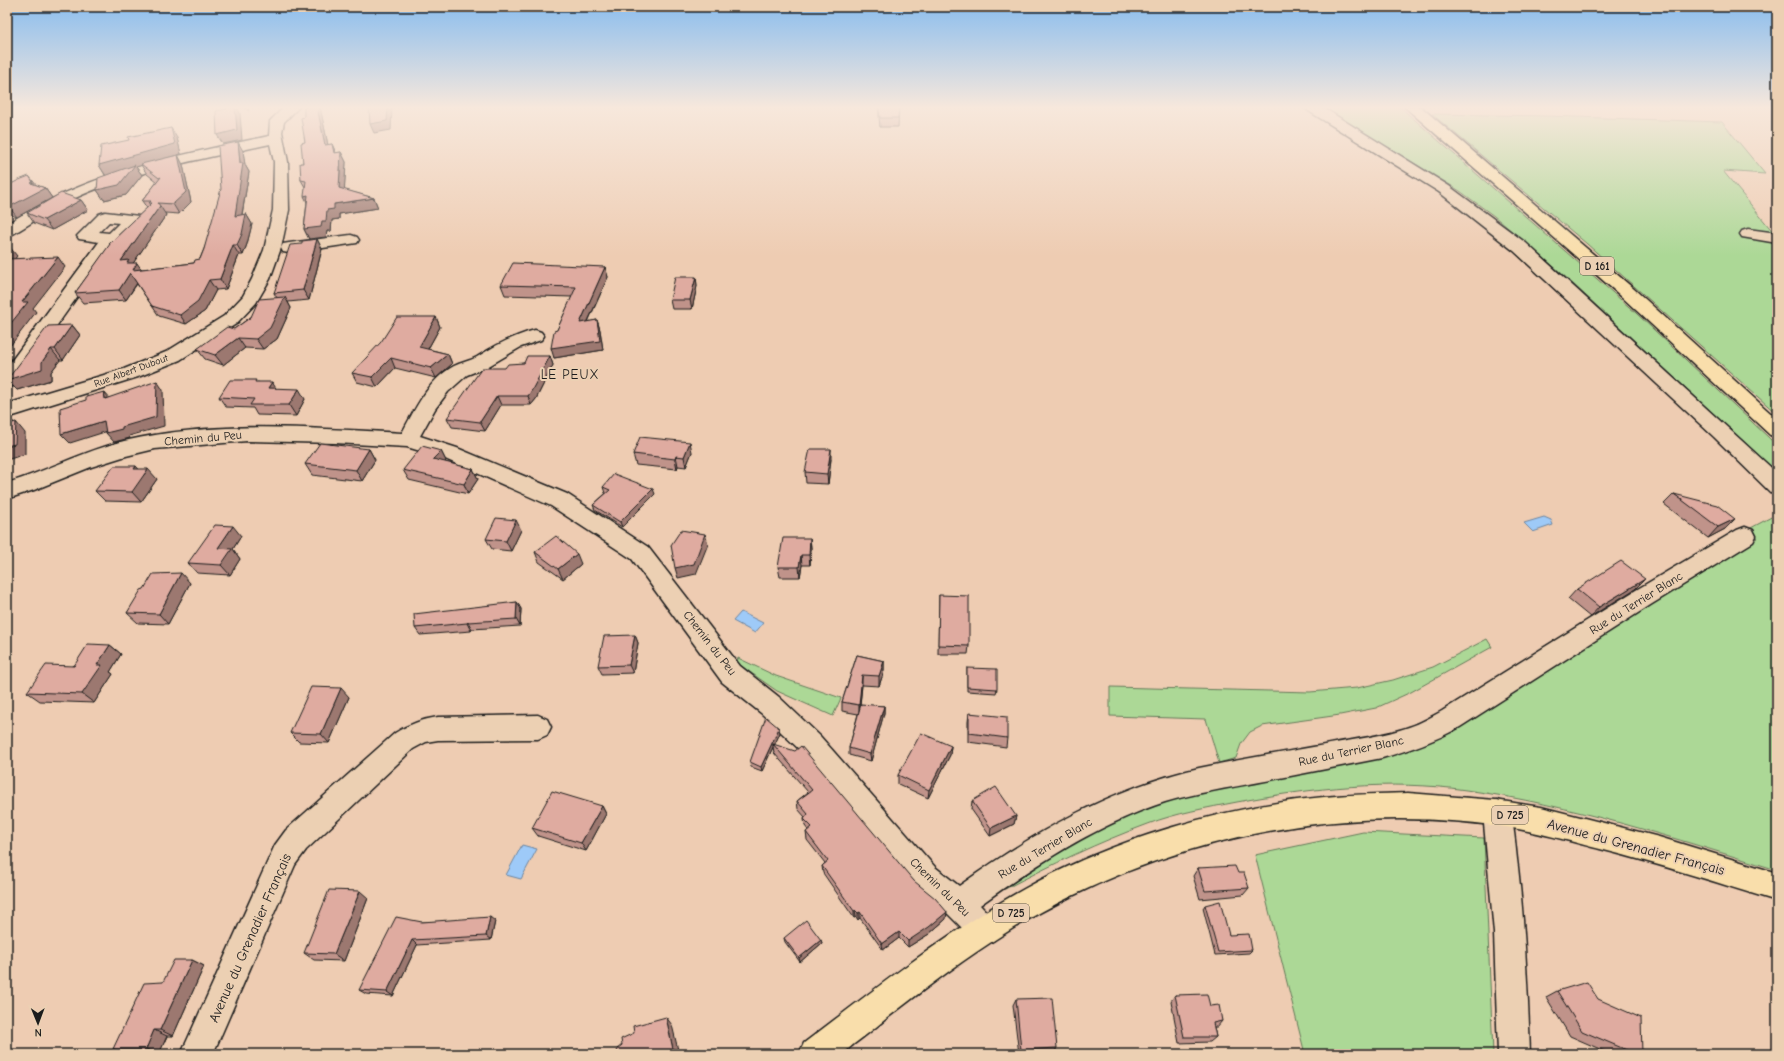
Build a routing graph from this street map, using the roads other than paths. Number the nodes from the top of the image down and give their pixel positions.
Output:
1 (199, 157) edge
2 (280, 157) edge
3 (1392, 157) edge
4 (1469, 157) edge
5 (7, 231) edge
6 (1748, 234) dead end
7 (113, 238) edge
8 (1777, 238) edge
9 (351, 240) dead end
10 (272, 250) junction
11 (535, 336) dead end
12 (7, 381) edge
13 (7, 411) edge
14 (1777, 430) edge
15 (408, 440) junction
16 (1777, 486) edge
17 (7, 491) edge
18 (1745, 536) dead end
19 (538, 727) dead end
20 (1497, 813) junction
21 (1777, 887) edge
22 (958, 904) junction
23 (984, 930) junction
24 (197, 1054) edge
25 (816, 1054) edge
26 (1514, 1054) edge

1 - 5 street
2 - 10 street, Rue Albert Dubout
3 - 16 street
4 - 14 main road, D 161
6 - 8 street
7 - 12 street
9 - 10 street
10 - 13 street, Rue Albert Dubout
11 - 15 street
15 - 17 street, Chemin du Peu
15 - 22 street, Chemin du Peu
18 - 22 street, Rue du Terrier Blanc
19 - 24 street, Avenue du Grenadier Français
20 - 21 main road, Avenue du Grenadier Français / D 725
20 - 23 main road, Avenue du Grenadier Français / D 725
20 - 26 street
22 - 23 street, Chemin du Peu
23 - 25 main road, Avenue du Grenadier Français / D 725

